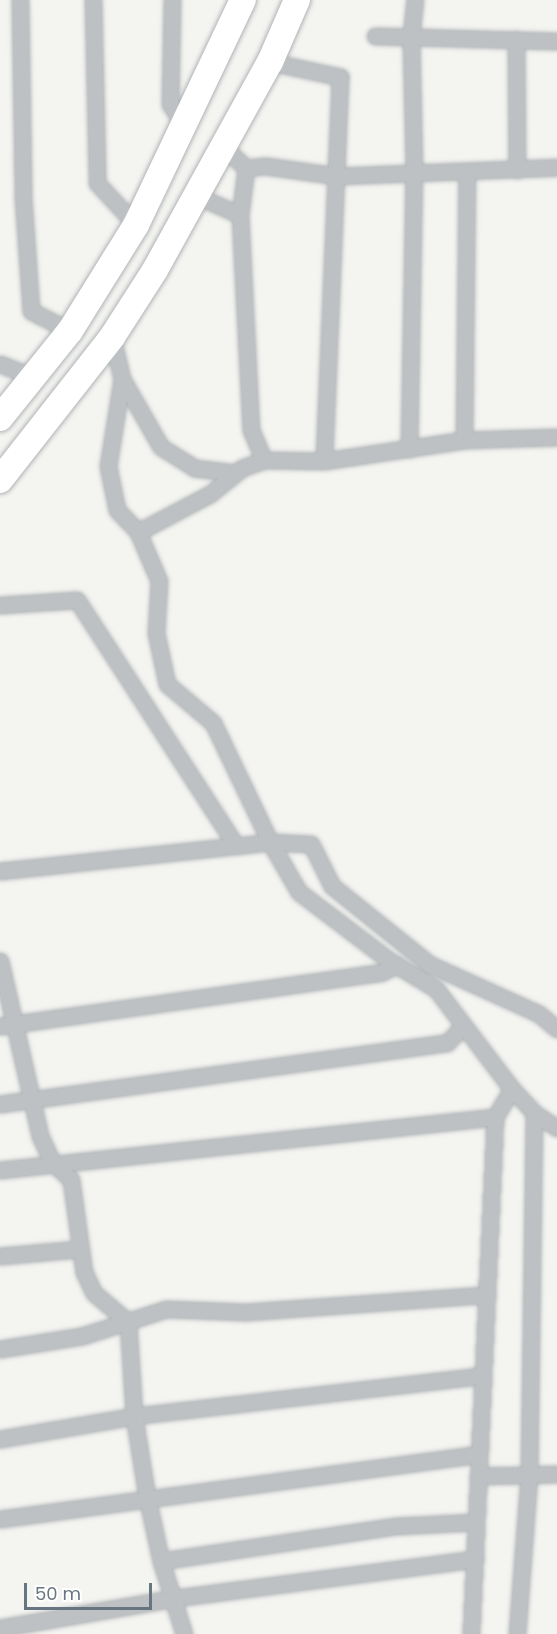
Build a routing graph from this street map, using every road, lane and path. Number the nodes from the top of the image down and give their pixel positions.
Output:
1 (20, 0) edge
2 (93, 0) edge
3 (172, 0) edge
4 (243, 0) edge
5 (297, 0) edge
6 (415, 0) edge
7 (375, 36) dead end
8 (411, 36) junction
9 (516, 39) junction
10 (557, 41) edge
11 (270, 62) junction
12 (184, 127) junction
13 (225, 147) junction
14 (557, 167) edge
15 (246, 168) junction
16 (518, 170) junction
17 (414, 171) junction
18 (467, 171) junction
19 (337, 176) junction
20 (197, 196) junction
21 (240, 215) junction
22 (136, 225) junction
23 (70, 331) junction
24 (112, 337) junction
25 (0, 364) edge
26 (34, 377) junction
27 (122, 379) junction
28 (0, 418) edge
29 (557, 437) edge
30 (464, 440) junction
31 (410, 449) junction
32 (264, 460) junction
33 (324, 461) junction
34 (236, 473) junction
35 (0, 480) edge
36 (138, 532) junction
37 (0, 605) edge
38 (270, 842) junction
39 (236, 846) junction
40 (0, 871) edge
41 (0, 961) edge
42 (397, 965) junction
43 (8, 1025) edge
44 (463, 1026) junction
45 (557, 1029) edge
46 (512, 1089) junction
47 (34, 1099) junction
48 (0, 1104) edge
49 (534, 1113) junction
50 (495, 1117) junction
51 (557, 1128) edge
52 (52, 1162) junction
53 (0, 1170) edge
54 (79, 1249) junction
55 (0, 1256) edge
56 (484, 1295) junction
57 (128, 1322) junction
58 (0, 1349) edge
59 (482, 1376) junction
60 (134, 1416) junction
61 (0, 1439) edge
62 (479, 1454) junction
63 (529, 1474) junction
64 (557, 1474) edge
65 (479, 1476) junction
66 (147, 1497) junction
67 (0, 1519) edge
68 (476, 1522) junction
69 (475, 1559) junction
70 (161, 1561) junction
71 (175, 1598) junction
72 (0, 1628) edge
73 (184, 1634) edge
74 (471, 1634) edge
75 (517, 1634) edge

1 - 23 street
2 - 22 street
3 - 12 street
4 - 12 highway
5 - 11 highway
6 - 8 street
7 - 8 street
8 - 9 street
8 - 17 street
9 - 10 street
9 - 16 street
11 - 13 highway
11 - 19 street
12 - 22 highway
13 - 15 street
13 - 20 highway
14 - 16 street
15 - 19 street
15 - 21 street
16 - 18 street
17 - 18 street
17 - 19 street
17 - 31 street
18 - 30 street
19 - 33 street
20 - 21 street
20 - 24 highway
21 - 32 street
22 - 23 highway
23 - 26 highway
24 - 27 street
24 - 35 highway
25 - 26 street
26 - 28 highway
27 - 34 street
27 - 36 street
29 - 30 street
30 - 31 street
31 - 33 street
32 - 33 street
32 - 34 street
34 - 36 street
36 - 38 street
37 - 39 street
38 - 39 street
38 - 42 street
38 - 45 street
39 - 40 street
41 - 43 street
42 - 43 street
42 - 44 street
43 - 47 street
44 - 46 street
44 - 47 street
46 - 49 street
46 - 50 street
47 - 48 street
47 - 52 street
49 - 51 street
49 - 63 street
50 - 52 street
50 - 56 street
52 - 53 street
52 - 54 street
54 - 55 street
54 - 57 street
56 - 57 street
56 - 59 street
57 - 58 street
57 - 60 street
59 - 60 street
59 - 62 street
60 - 61 street
60 - 66 street
62 - 65 street
62 - 66 street
63 - 64 street
63 - 65 street
63 - 75 street
65 - 68 street
66 - 67 street
66 - 70 street
68 - 69 street
68 - 70 street
69 - 71 street
69 - 74 street
70 - 71 street
71 - 72 street
71 - 73 street

